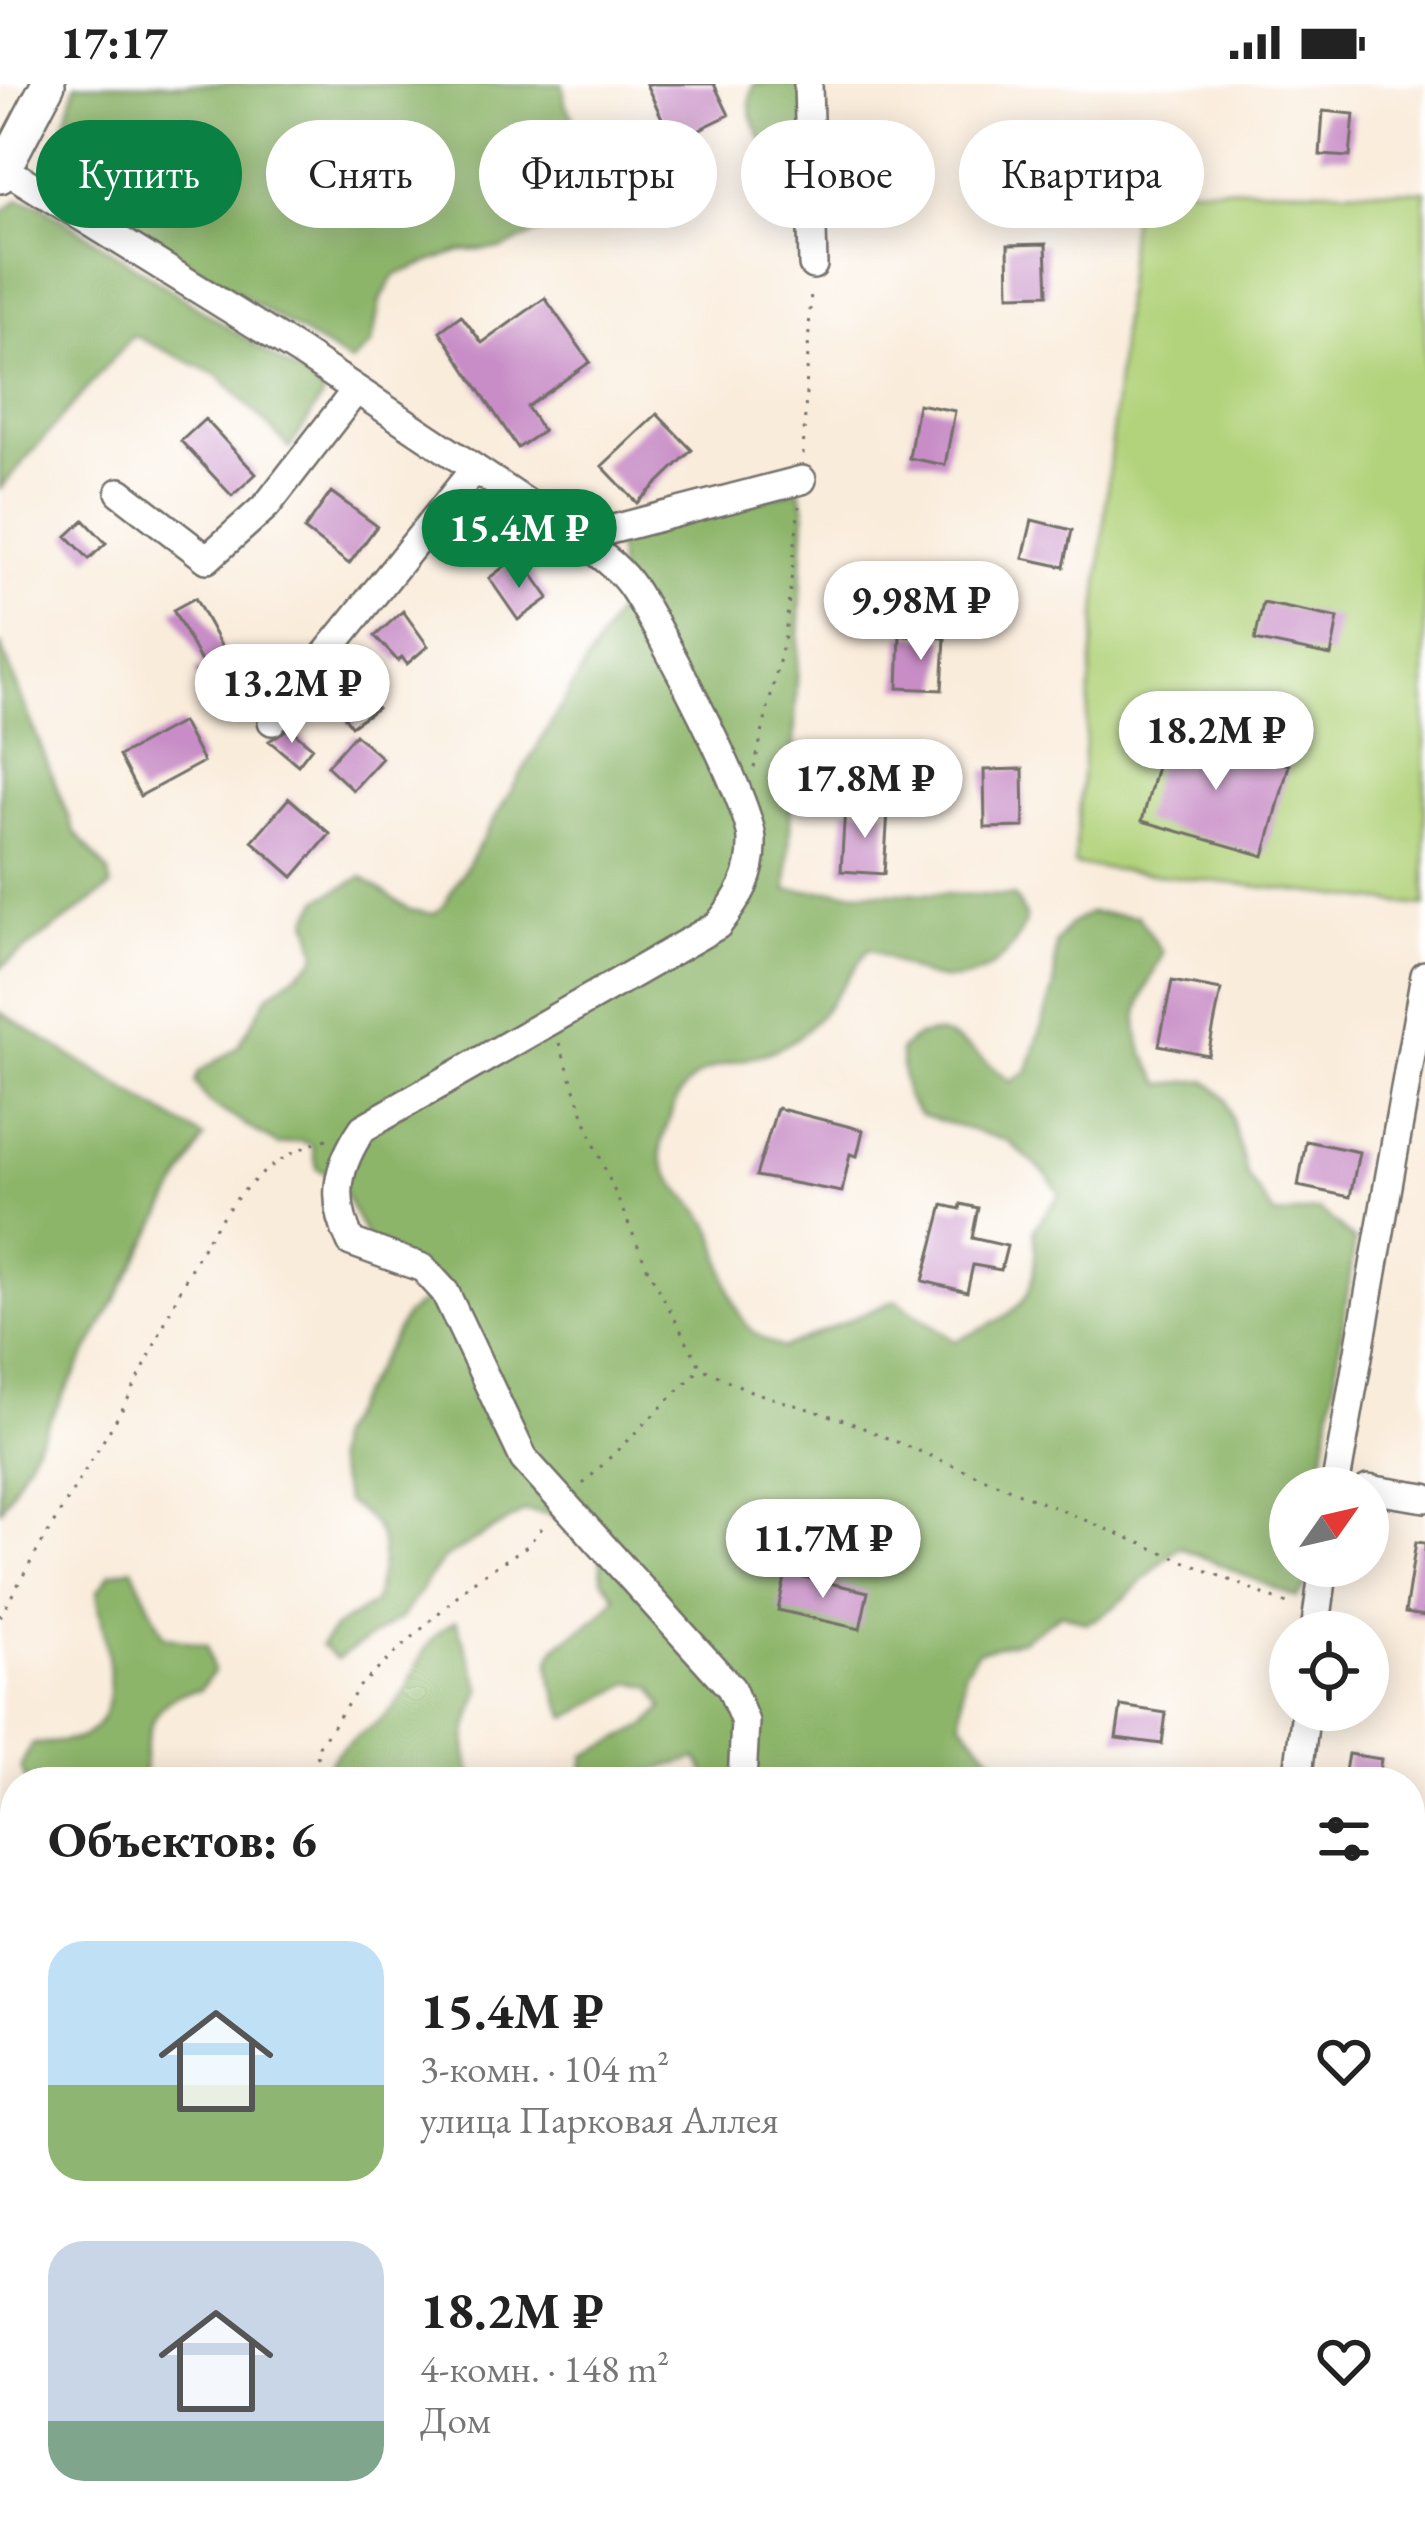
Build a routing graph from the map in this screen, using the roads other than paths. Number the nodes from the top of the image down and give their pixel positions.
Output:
1 (48, 84) edge
2 (808, 84) edge
3 (2, 170) edge
4 (813, 265) road end
5 (356, 390) junction
6 (473, 471) junction
7 (802, 480) road end
8 (120, 492) dead end
9 (578, 538) junction
10 (272, 721) dead end
11 (1425, 975) edge
12 (1354, 1467) edge
13 (1389, 1493) edge
14 (1425, 1498) edge
15 (1303, 1731) edge
16 (743, 1767) edge
17 (1299, 1767) edge

1 - 3 main road
2 - 4 street
3 - 5 street
5 - 6 street
5 - 8 street
6 - 9 street
6 - 10 street
7 - 9 street
9 - 16 street
11 - 12 street
13 - 14 street
15 - 17 street

